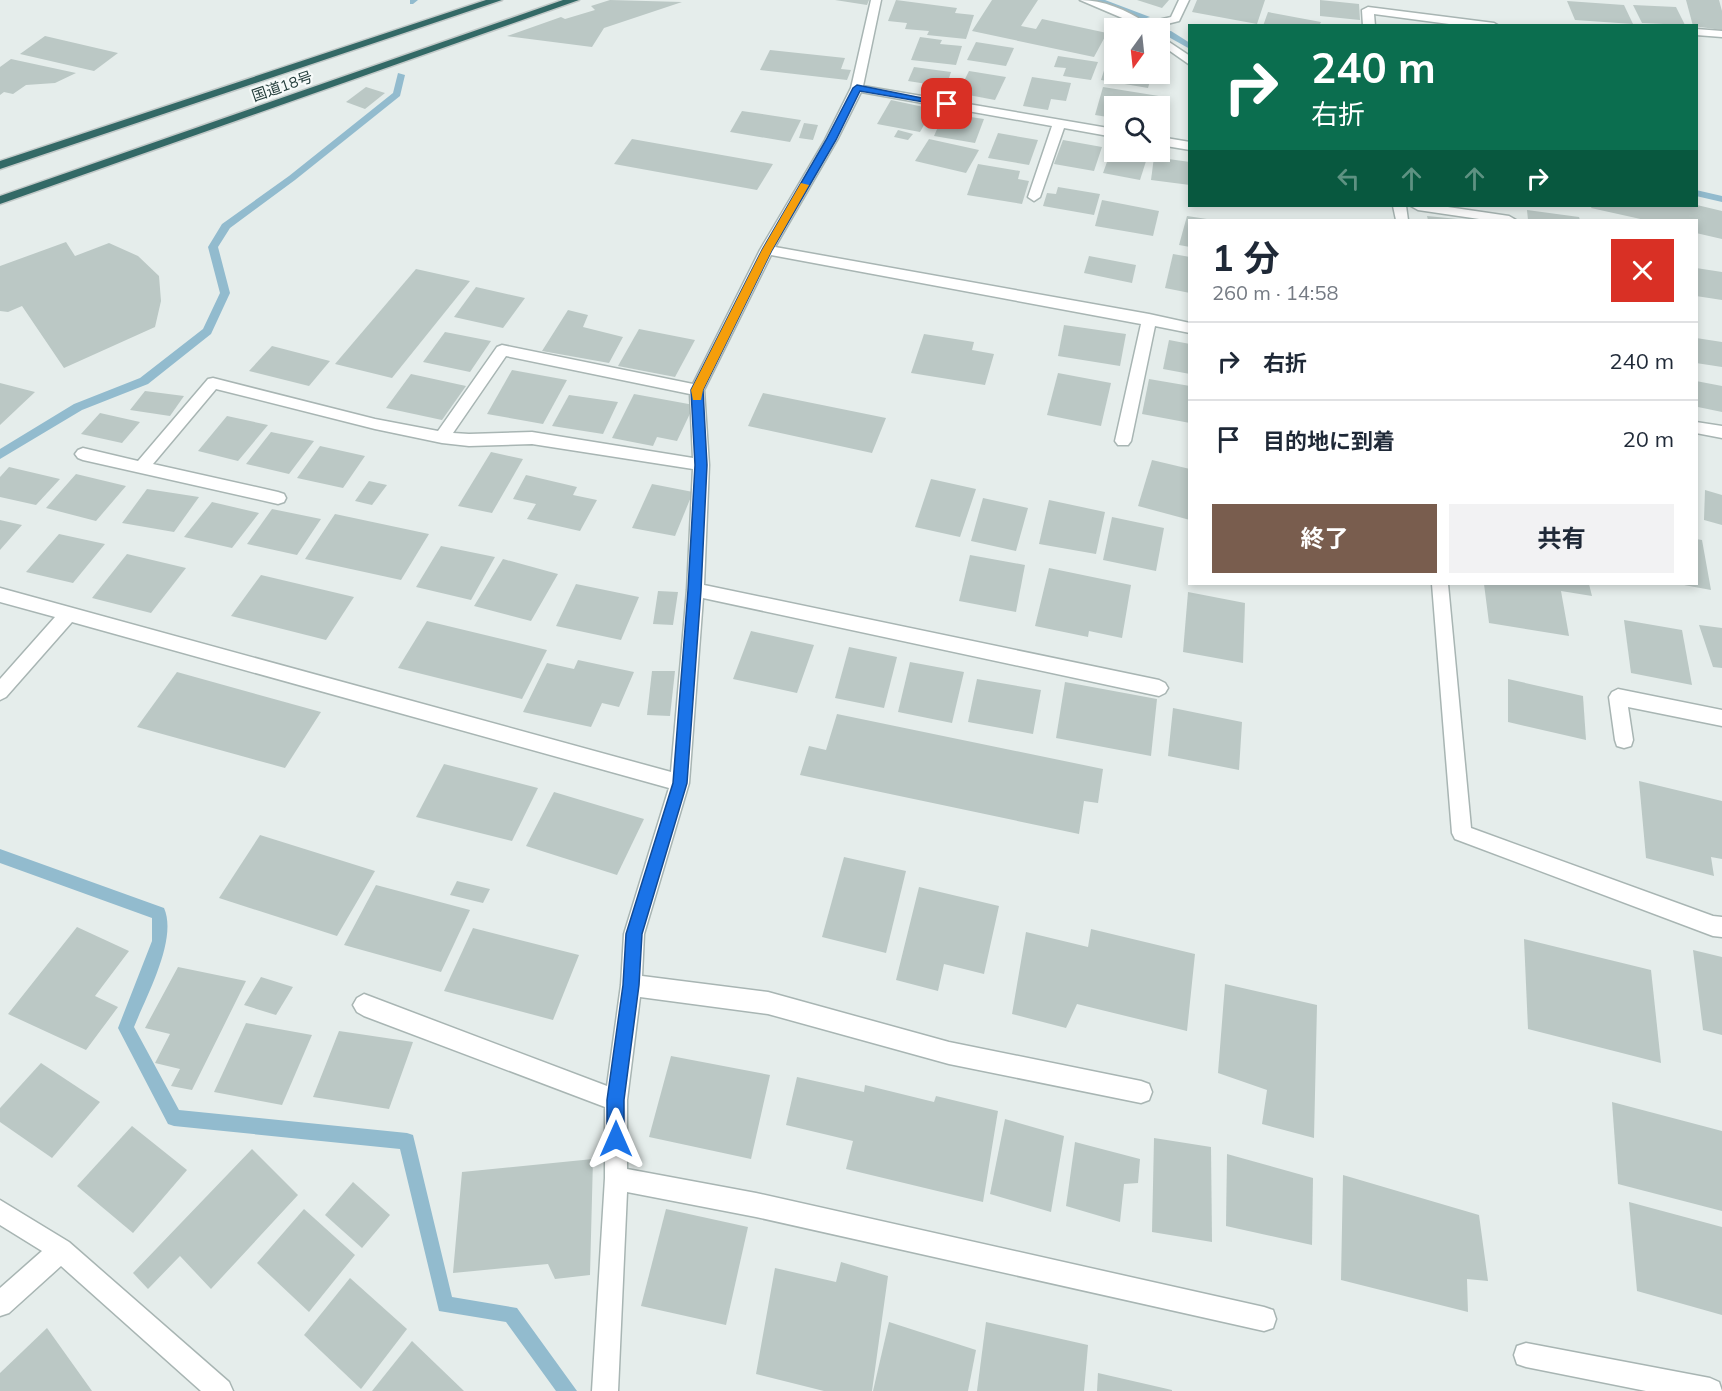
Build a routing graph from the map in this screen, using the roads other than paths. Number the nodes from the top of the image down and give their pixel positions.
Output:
1 (497, 0) edge
2 (574, 0) edge
3 (876, 0) edge
4 (1085, 0) edge
5 (1184, 0) edge
6 (1131, 18) edge
7 (1170, 21) edge
8 (1369, 24) edge
9 (1478, 24) edge
10 (1698, 32) edge
11 (1722, 34) edge
12 (1170, 47) edge
13 (1188, 60) edge
14 (857, 88) junction
15 (1059, 124) junction
16 (1104, 131) edge
17 (1170, 143) edge
18 (1188, 146) edge
19 (0, 165) edge
20 (1034, 197) dead end
21 (0, 200) edge
22 (1424, 207) edge
23 (1502, 219) edge
24 (767, 250) junction
25 (1149, 319) junction
26 (1188, 328) edge
27 (697, 390) junction
28 (1698, 428) edge
29 (1722, 432) edge
30 (442, 437) junction
31 (1123, 441) dead end
32 (83, 454) dead end
33 (701, 465) junction
34 (141, 467) junction
35 (278, 498) dead end
36 (1440, 585) edge
37 (695, 590) junction
38 (0, 596) edge
39 (68, 615) junction
40 (1159, 688) dead end
41 (0, 692) edge
42 (1722, 718) edge
43 (1624, 740) dead end
44 (680, 783) junction
45 (1722, 927) edge
46 (631, 985) junction
47 (364, 1005) dead end
48 (1141, 1092) dead end
49 (616, 1100) junction
50 (616, 1178) junction
51 (0, 1212) edge
52 (61, 1250) junction
53 (0, 1304) edge
54 (1264, 1319) dead end
55 (1526, 1355) dead end
56 (220, 1391) edge
57 (605, 1391) edge
58 (1710, 1391) edge

1 - 19 highway, 国道18号
2 - 21 highway, 国道18号
3 - 14 street
4 - 6 street
5 - 7 street
8 - 9 street
10 - 11 street
12 - 13 street
14 - 15 street
14 - 24 street
15 - 16 street
15 - 20 street
17 - 18 street
22 - 23 street
24 - 25 street
24 - 27 street
25 - 26 street
25 - 31 street
27 - 30 street
27 - 33 street
28 - 29 street
30 - 33 street
30 - 34 street
32 - 34 street
33 - 37 street
34 - 35 street
36 - 45 street
37 - 40 street
37 - 44 street
38 - 39 street
39 - 41 street
39 - 44 street
42 - 43 street
44 - 46 street
46 - 48 street
46 - 49 street
47 - 49 street
49 - 50 street
50 - 54 street
50 - 57 street
51 - 52 street
52 - 53 street
52 - 56 street
55 - 58 street

